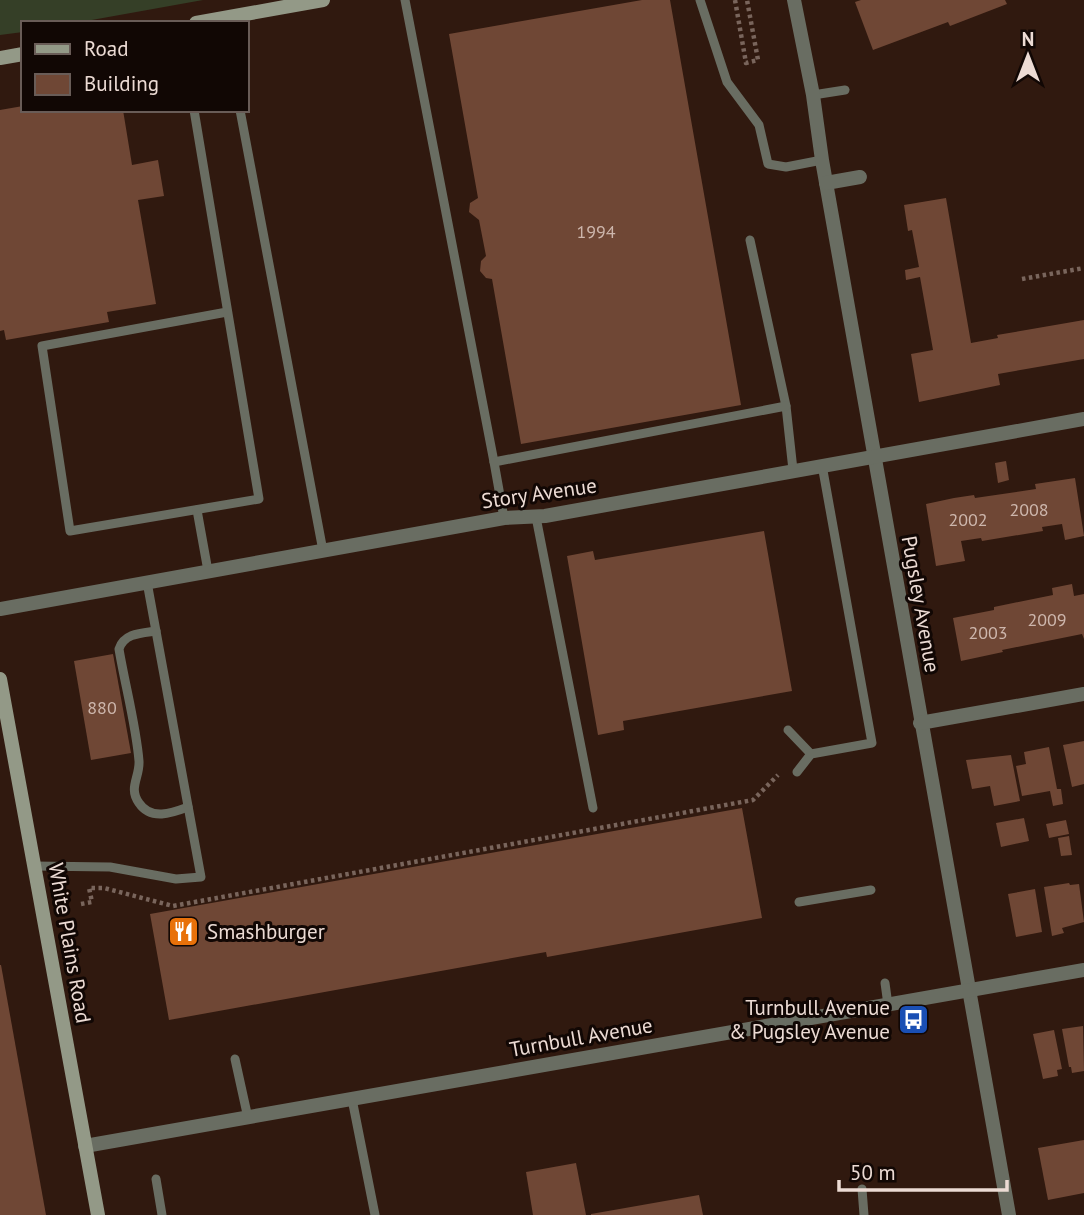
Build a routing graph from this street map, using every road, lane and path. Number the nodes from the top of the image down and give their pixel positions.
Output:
1 (323, 0) edge
2 (405, 0) edge
3 (700, 0) edge
4 (735, 0) edge
5 (747, 0) edge
6 (794, 0) edge
7 (223, 20) edge
8 (21, 54) edge
9 (0, 58) edge
10 (845, 90) dead end
11 (813, 95) junction
12 (194, 112) edge
13 (240, 112) edge
14 (822, 160) junction
15 (860, 177) dead end
16 (826, 183) junction
17 (750, 240) dead end
18 (1084, 268) edge
19 (1022, 279) dead end
20 (227, 312) junction
21 (786, 406) junction
22 (1084, 419) edge
23 (875, 456) junction
24 (494, 461) junction
25 (822, 465) junction
26 (793, 470) junction
27 (197, 510) junction
28 (536, 517) junction
29 (504, 518) junction
30 (323, 551) junction
31 (208, 571) junction
32 (147, 582) junction
33 (0, 609) edge
34 (156, 631) junction
35 (0, 678) edge
36 (1084, 694) edge
37 (920, 723) junction
38 (788, 730) dead end
39 (5, 733) edge
40 (811, 754) junction
41 (797, 772) dead end
42 (778, 775) dead end
43 (188, 807) junction
44 (593, 808) dead end
45 (34, 866) junction
46 (871, 890) dead end
47 (799, 902) dead end
48 (81, 904) dead end
49 (1084, 970) edge
50 (885, 983) dead end
51 (969, 991) junction
52 (888, 1005) junction
53 (235, 1059) dead end
54 (352, 1099) junction
55 (248, 1118) junction
56 (85, 1146) junction
57 (156, 1179) dead end
58 (862, 1189) dead end
59 (97, 1215) edge
60 (162, 1215) edge
61 (375, 1215) edge
62 (864, 1215) edge
63 (1009, 1215) edge

1 - 7 main road
2 - 24 lane
3 - 14 lane
4 - 5 path
6 - 11 street, Pugsley Avenue
8 - 9 main road
10 - 11 lane
11 - 14 street, Pugsley Avenue
12 - 20 lane
13 - 30 lane
14 - 16 street, Pugsley Avenue
15 - 16 street
16 - 23 street, Pugsley Avenue
17 - 21 lane
18 - 19 path
20 - 27 lane
20 - 27 lane
21 - 24 lane
21 - 26 lane
22 - 23 street, Story Avenue
23 - 25 street, Story Avenue
23 - 37 street, Pugsley Avenue
24 - 29 lane
25 - 26 street, Story Avenue
25 - 40 lane
26 - 28 street, Story Avenue
27 - 31 lane
28 - 29 street, Story Avenue
28 - 44 lane
29 - 30 street, Story Avenue
30 - 31 street, Story Avenue
31 - 32 street, Story Avenue
32 - 33 street, Story Avenue
32 - 34 lane
34 - 43 lane
34 - 43 lane
35 - 39 main road, White Plains Road
36 - 37 street
37 - 51 street, Pugsley Avenue
38 - 40 lane
39 - 45 main road, White Plains Road
40 - 41 lane
42 - 48 path
43 - 45 lane
45 - 56 main road, White Plains Road
46 - 47 lane
49 - 51 street, Turnbull Avenue
50 - 52 lane
51 - 52 street, Turnbull Avenue
51 - 63 street, Pugsley Avenue
52 - 54 street, Turnbull Avenue
53 - 55 lane
54 - 55 street, Turnbull Avenue
54 - 61 lane
55 - 56 street, Turnbull Avenue
56 - 59 main road, White Plains Road
57 - 60 lane
58 - 62 lane

